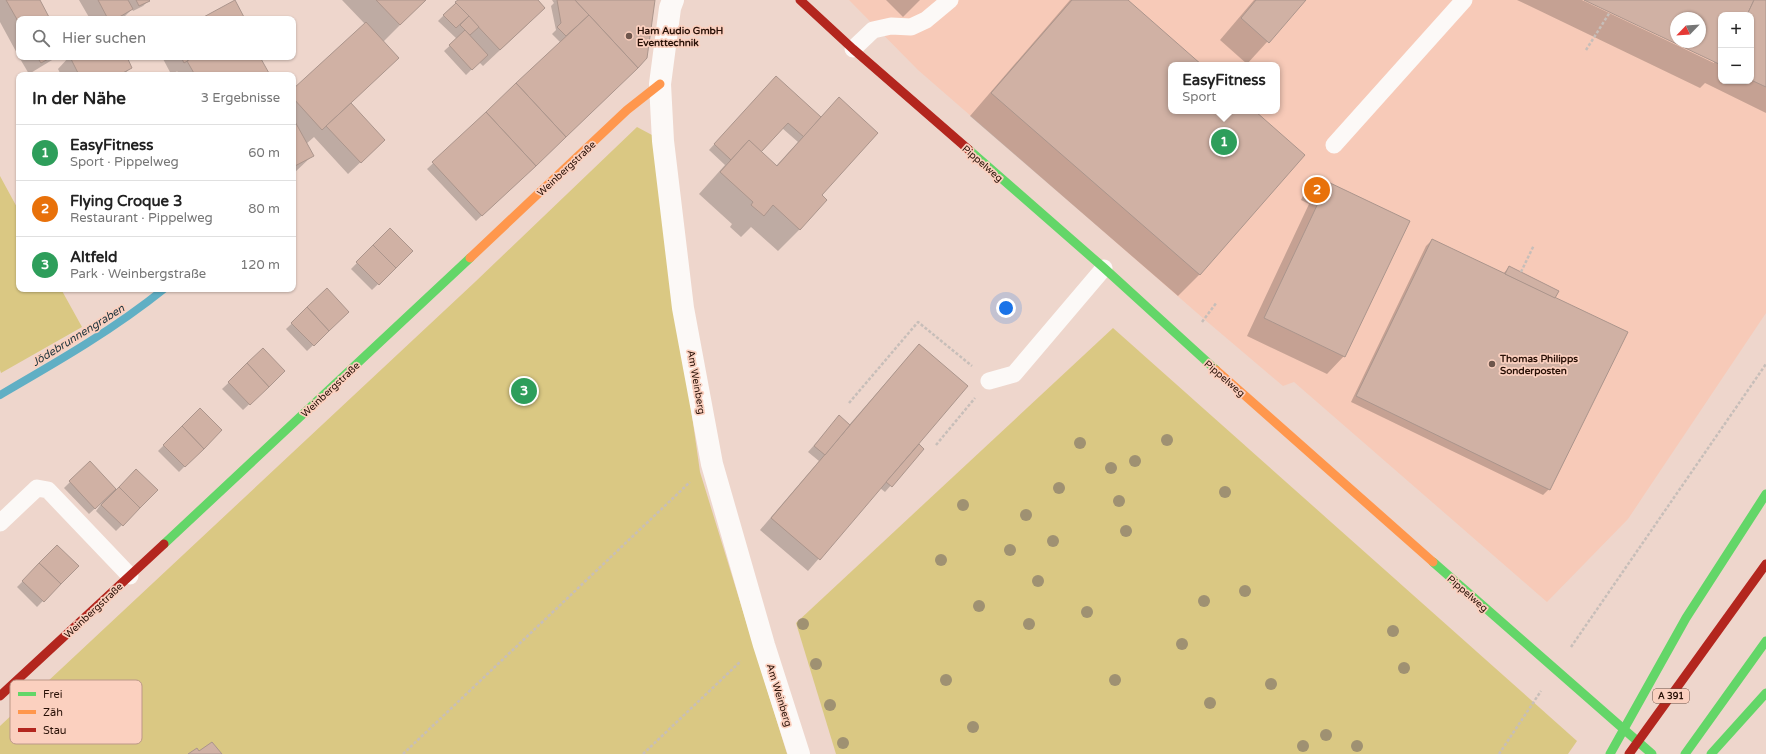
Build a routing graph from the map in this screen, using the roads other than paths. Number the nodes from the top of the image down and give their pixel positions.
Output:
1 (673, 0) edge
2 (800, 0) edge
3 (950, 0) edge
4 (1464, 0) edge
5 (853, 49) junction
6 (660, 84) junction
7 (1334, 145) dead end
8 (1104, 268) junction
9 (990, 381) road end
10 (1766, 494) edge
11 (0, 522) edge
12 (1766, 564) edge
13 (130, 576) junction
14 (1766, 641) edge
15 (17, 680) edge
16 (10, 687) edge
17 (1766, 693) edge
18 (0, 696) edge
19 (799, 754) edge
20 (1610, 754) edge
21 (1629, 754) edge
22 (1652, 754) edge
23 (1685, 754) edge
24 (1711, 754) edge

1 - 6 street, Am Weinberg
2 - 5 main road, Pippelweg
3 - 5 lane
4 - 7 lane
5 - 8 main road, Pippelweg
6 - 13 main road, Weinbergstraße
6 - 19 street, Am Weinberg
8 - 9 lane
8 - 22 main road, Pippelweg
10 - 20 main road
11 - 13 lane
12 - 21 main road, A 391
13 - 15 main road, Weinbergstraße
14 - 23 main road
16 - 18 main road, Weinbergstraße
17 - 24 main road

